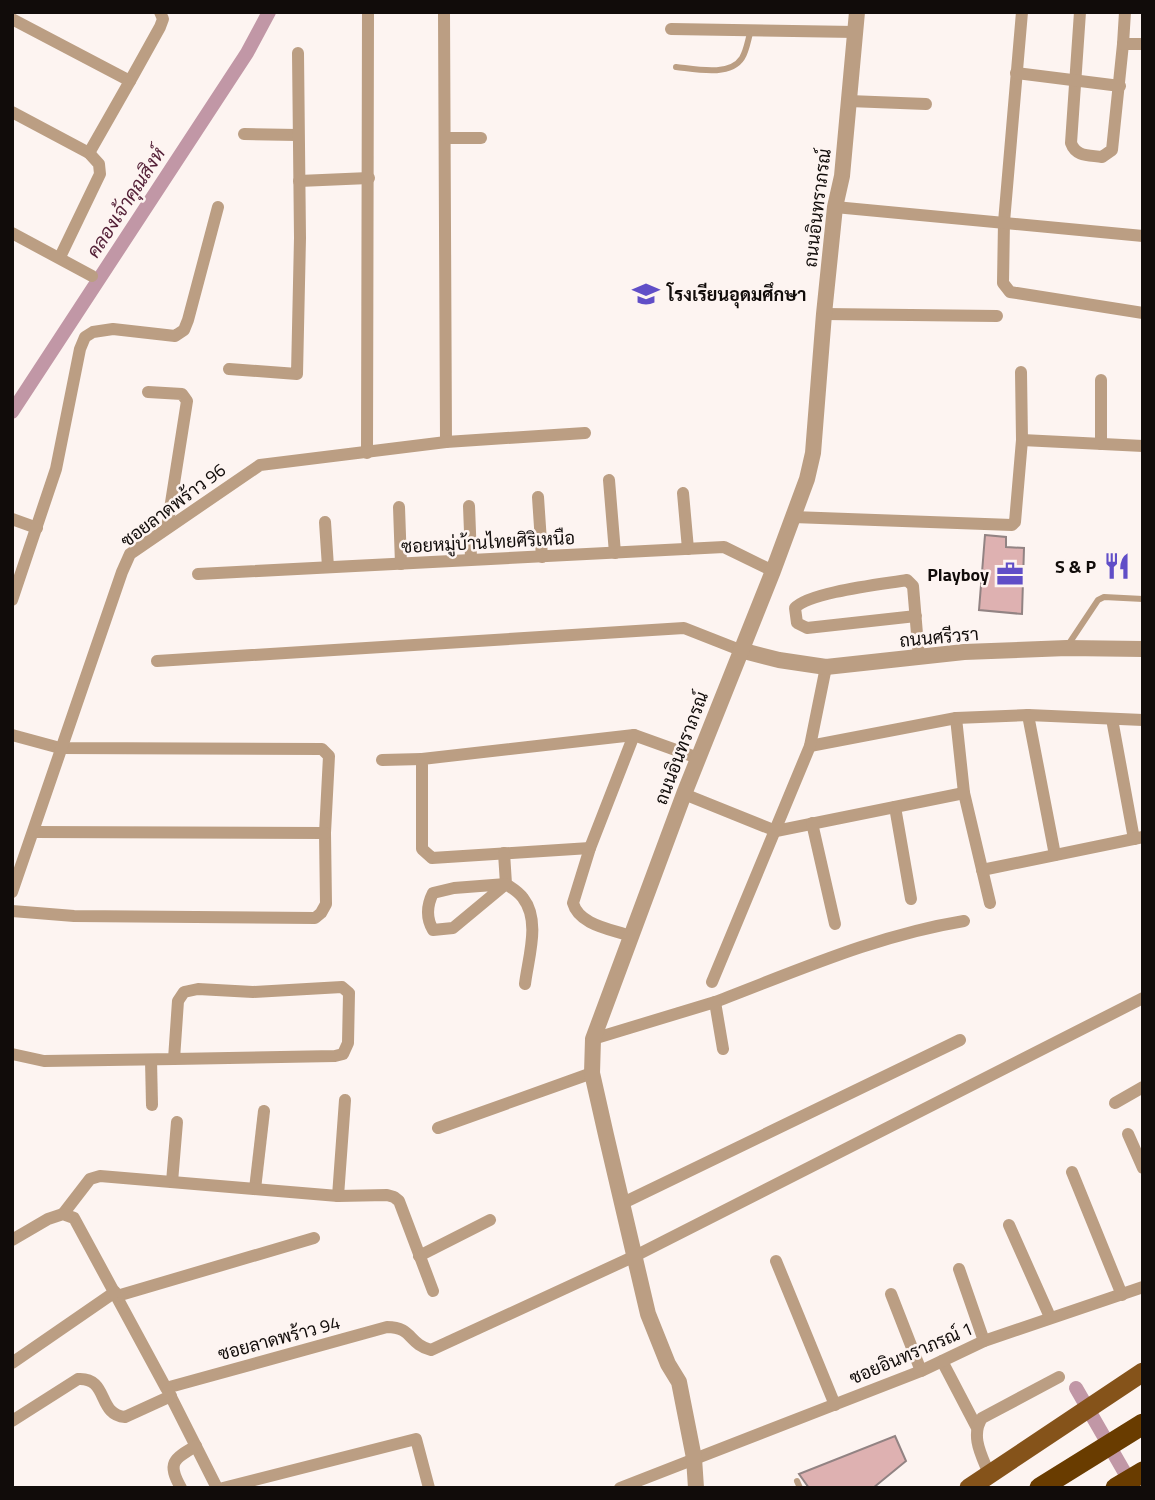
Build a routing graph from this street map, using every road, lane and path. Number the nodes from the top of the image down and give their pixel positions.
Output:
1 (160, 12) edge
2 (368, 12) edge
3 (444, 12) edge
4 (857, 12) edge
5 (1022, 12) edge
6 (1080, 12) edge
7 (1125, 12) edge
8 (12, 19) edge
9 (671, 29) dead end
10 (751, 30) junction
11 (855, 33) junction
12 (1123, 44) junction
13 (1143, 44) edge
14 (298, 53) dead end
15 (676, 67) dead end
16 (1016, 73) junction
17 (130, 81) junction
18 (1075, 81) junction
19 (1120, 86) junction
20 (849, 101) junction
21 (926, 104) dead end
22 (12, 112) edge
23 (244, 134) dead end
24 (297, 135) junction
25 (446, 138) junction
26 (481, 138) dead end
27 (89, 153) junction
28 (369, 178) junction
29 (299, 181) junction
30 (218, 207) dead end
31 (835, 207) junction
32 (1004, 222) junction
33 (12, 233) edge
34 (1143, 236) edge
35 (60, 257) junction
36 (92, 276) dead end
37 (1143, 313) edge
38 (824, 314) junction
39 (998, 316) dead end
40 (229, 369) dead end
41 (1021, 372) dead end
42 (1101, 380) dead end
43 (148, 392) dead end
44 (585, 433) dead end
45 (1022, 440) junction
46 (446, 442) junction
47 (1101, 444) junction
48 (1143, 446) edge
49 (367, 453) junction
50 (609, 480) dead end
51 (682, 493) dead end
52 (537, 497) dead end
53 (469, 506) dead end
54 (399, 507) dead end
55 (793, 517) junction
56 (12, 519) edge
57 (325, 522) dead end
58 (167, 527) junction
59 (37, 528) junction
60 (688, 549) junction
61 (615, 553) junction
62 (542, 557) junction
63 (471, 558) junction
64 (401, 564) junction
65 (328, 567) junction
66 (774, 571) junction
67 (198, 574) dead end
68 (14, 593) edge
69 (1143, 599) edge
70 (916, 616) junction
71 (1067, 648) junction
72 (1143, 649) edge
73 (740, 650) junction
74 (919, 658) junction
75 (157, 661) dead end
76 (826, 667) junction
77 (1028, 715) junction
78 (956, 718) junction
79 (1112, 719) junction
80 (1143, 720) edge
81 (12, 735) edge
82 (634, 735) junction
83 (810, 746) junction
84 (60, 748) junction
85 (698, 758) junction
86 (422, 759) junction
87 (382, 760) dead end
88 (964, 793) junction
89 (684, 794) junction
90 (895, 807) junction
91 (813, 824) junction
92 (776, 831) junction
93 (34, 832) junction
94 (325, 833) junction
95 (1139, 838) edge
96 (590, 848) junction
97 (504, 853) junction
98 (1055, 855) junction
99 (982, 870) junction
100 (506, 884) junction
101 (12, 892) edge
102 (911, 899) dead end
103 (989, 903) dead end
104 (12, 911) edge
105 (964, 921) dead end
106 (835, 924) dead end
107 (630, 936) junction
108 (712, 982) dead end
109 (525, 984) dead end
110 (1143, 998) edge
111 (715, 1002) junction
112 (593, 1039) junction
113 (960, 1040) dead end
114 (723, 1049) dead end
115 (12, 1054) edge
116 (174, 1059) junction
117 (151, 1060) junction
118 (593, 1073) junction
119 (1143, 1087) edge
120 (345, 1100) dead end
121 (1115, 1103) dead end
122 (152, 1105) dead end
123 (264, 1111) dead end
124 (177, 1122) dead end
125 (438, 1128) dead end
126 (1128, 1133) dead end
127 (1143, 1168) edge
128 (1072, 1172) dead end
129 (172, 1182) junction
130 (255, 1189) junction
131 (338, 1196) junction
132 (623, 1203) junction
133 (63, 1214) junction
134 (491, 1220) dead end
135 (1009, 1225) dead end
136 (314, 1238) dead end
137 (12, 1240) edge
138 (419, 1256) junction
139 (635, 1256) junction
140 (775, 1261) dead end
141 (959, 1269) dead end
142 (1143, 1287) edge
143 (433, 1291) dead end
144 (116, 1294) junction
145 (891, 1294) dead end
146 (1122, 1295) junction
147 (1050, 1317) junction
148 (984, 1341) junction
149 (942, 1361) junction
150 (12, 1363) edge
151 (921, 1371) junction
152 (1143, 1372) edge
153 (1059, 1377) dead end
154 (168, 1392) junction
155 (835, 1405) junction
156 (12, 1421) edge
157 (1143, 1424) edge
158 (976, 1426) junction
159 (195, 1446) junction
160 (694, 1458) junction
161 (1143, 1472) edge
162 (989, 1474) junction
163 (180, 1488) edge
164 (217, 1488) edge
165 (223, 1488) edge
166 (429, 1488) edge
167 (620, 1488) edge
168 (696, 1488) edge
169 (970, 1488) edge
170 (1040, 1488) edge
171 (1116, 1488) edge

1 - 17 street
2 - 28 street
3 - 25 street
4 - 11 street, ถนนอินทราภรณ์
5 - 16 street
6 - 18 street
7 - 12 street
8 - 17 street
9 - 10 street
10 - 11 street
10 - 15 lane
11 - 20 street, ถนนอินทราภรณ์
12 - 13 street
12 - 19 street
14 - 24 street
16 - 18 street
16 - 32 street
17 - 27 street
18 - 19 street
18 - 19 street
20 - 21 street
20 - 31 street, ถนนอินทราภรณ์
22 - 27 street
23 - 24 street
24 - 29 street
25 - 26 street
25 - 46 street
27 - 35 street
28 - 29 street
28 - 49 street
29 - 40 street
30 - 59 street
31 - 32 street
31 - 38 street, ถนนอินทราภรณ์
32 - 34 street
32 - 37 street
33 - 35 street
35 - 36 street
38 - 39 street
38 - 55 street, ถนนอินทราภรณ์
41 - 45 street
42 - 47 street
43 - 58 street
44 - 46 street, ซอยลาดพร้าว 96
45 - 47 street
45 - 55 street
46 - 49 street, ซอยลาดพร้าว 96
47 - 48 street
49 - 58 street, ซอยลาดพร้าว 96
50 - 61 street
51 - 60 street
52 - 62 street
53 - 63 street
54 - 64 street
55 - 66 street, ถนนอินทราภรณ์
56 - 59 street
57 - 65 street
58 - 84 street, ซอยลาดพร้าว 96
59 - 68 street
60 - 61 street, ซอยหมู่บ้านไทยศิริเหนือ
60 - 66 street, ซอยหมู่บ้านไทยศิริเหนือ
61 - 62 street, ซอยหมู่บ้านไทยศิริเหนือ
62 - 63 street, ซอยหมู่บ้านไทยศิริเหนือ
63 - 64 street, ซอยหมู่บ้านไทยศิริเหนือ
64 - 65 street, ซอยหมู่บ้านไทยศิริเหนือ
65 - 67 street, ซอยหมู่บ้านไทยศิริเหนือ
66 - 73 street, ถนนอินทราภรณ์
69 - 71 lane
70 - 70 street
70 - 74 street
71 - 72 street, ถนนศรีวรา
71 - 74 street, ถนนศรีวรา
73 - 75 street
73 - 76 street, ถนนศรีวรา
73 - 85 street, ถนนอินทราภรณ์
74 - 76 street, ถนนศรีวรา
76 - 83 street
77 - 78 street
77 - 79 street
77 - 98 street
78 - 83 street
78 - 88 street
79 - 80 street
79 - 95 street
81 - 84 street
82 - 85 street
82 - 86 street
82 - 96 street
83 - 92 street
84 - 93 street, ซอยลาดพร้าว 96
84 - 94 street
85 - 89 street, ถนนอินทราภรณ์
86 - 87 street
86 - 97 street
88 - 90 street
88 - 99 street
89 - 92 street
89 - 107 street, ถนนอินทราภรณ์
90 - 91 street
90 - 102 street
91 - 92 street
91 - 106 street
92 - 108 street
93 - 94 street
93 - 101 street, ซอยลาดพร้าว 96
94 - 104 street
95 - 98 street
96 - 97 street
96 - 107 street
97 - 100 street
98 - 99 street
99 - 103 street
100 - 100 street
100 - 109 street
105 - 111 street
107 - 112 street, ถนนอินทราภรณ์
110 - 139 street
111 - 112 street
111 - 114 street
112 - 118 street, ถนนอินทราภรณ์
113 - 132 street
115 - 117 street
116 - 116 street
116 - 117 street
117 - 122 street
118 - 125 street
118 - 132 street, ถนนอินทราภรณ์
119 - 121 street
120 - 131 street
123 - 130 street
124 - 129 street
126 - 127 street
128 - 146 street
129 - 130 street
129 - 133 street
130 - 131 street
131 - 138 street
132 - 139 street, ถนนอินทราภรณ์
133 - 137 street
133 - 144 street
134 - 138 street
135 - 147 street
136 - 144 street
138 - 143 street
139 - 154 street, ซอยลาดพร้าว 94
139 - 160 street, ถนนอินทราภรณ์
140 - 155 street
141 - 148 street
142 - 146 street, ซอยอินทราภรณ์ 1
144 - 150 street
144 - 154 street
145 - 151 street
146 - 147 street, ซอยอินทราภรณ์ 1
147 - 148 street, ซอยอินทราภรณ์ 1
148 - 149 street, ซอยอินทราภรณ์ 1
149 - 151 street, ซอยอินทราภรณ์ 1
149 - 158 street
151 - 155 street, ซอยอินทราภรณ์ 1
152 - 162 main road
153 - 158 street
154 - 156 street
154 - 159 street
155 - 160 street, ซอยอินทราภรณ์ 1
157 - 170 highway
158 - 162 street
159 - 163 street
159 - 164 street
160 - 167 street, ซอยอินทราภรณ์ 1
160 - 168 street, ถนนอินทราภรณ์
161 - 171 highway
162 - 169 main road
165 - 166 street

